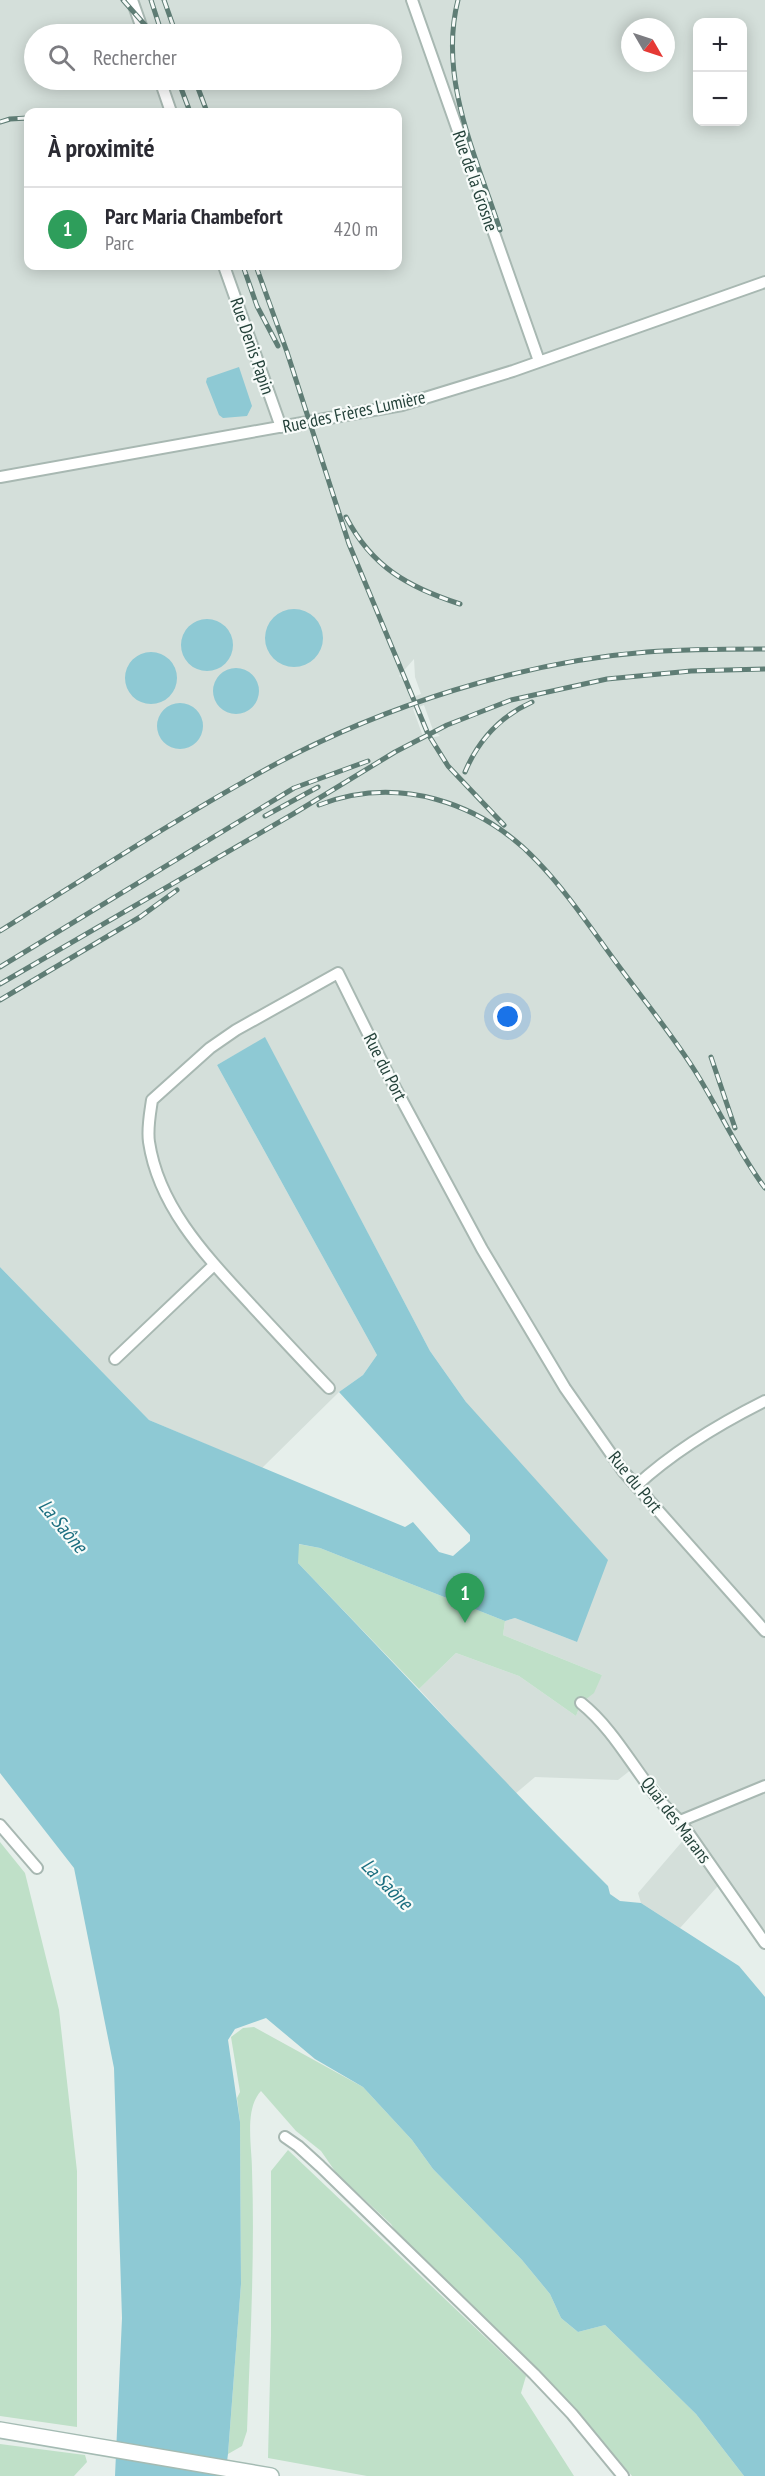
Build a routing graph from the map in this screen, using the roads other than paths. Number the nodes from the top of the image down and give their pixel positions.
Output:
1 (132, 0) edge
2 (412, 0) edge
3 (140, 24) edge
4 (163, 90) edge
5 (170, 108) edge
6 (225, 270) edge
7 (765, 282) edge
8 (538, 361) junction
9 (280, 427) junction
10 (0, 477) edge
11 (214, 1265) junction
12 (115, 1359) dead end
13 (329, 1388) dead end
14 (765, 1402) edge
15 (636, 1485) junction
16 (765, 1631) edge
17 (581, 1703) dead end
18 (765, 1786) edge
19 (680, 1821) junction
20 (0, 1825) edge
21 (37, 1868) dead end
22 (765, 1943) edge
23 (285, 2137) dead end
24 (0, 2430) edge
25 (271, 2476) edge
26 (623, 2476) edge

1 - 3 street
2 - 8 street, Rue de la Grosne
4 - 5 street
6 - 9 street, Rue Denis Papin
7 - 8 street, Rue des Frères Lumière
8 - 9 street, Rue des Frères Lumière
9 - 10 street, Rue des Frères Lumière
11 - 12 street
11 - 13 street, Rue du Port
11 - 15 street, Rue du Port
14 - 15 street
15 - 16 street, Rue du Port
17 - 19 street, Quai des Marans
18 - 19 street
19 - 22 street, Quai des Marans
20 - 21 street
23 - 26 street
24 - 25 main road

